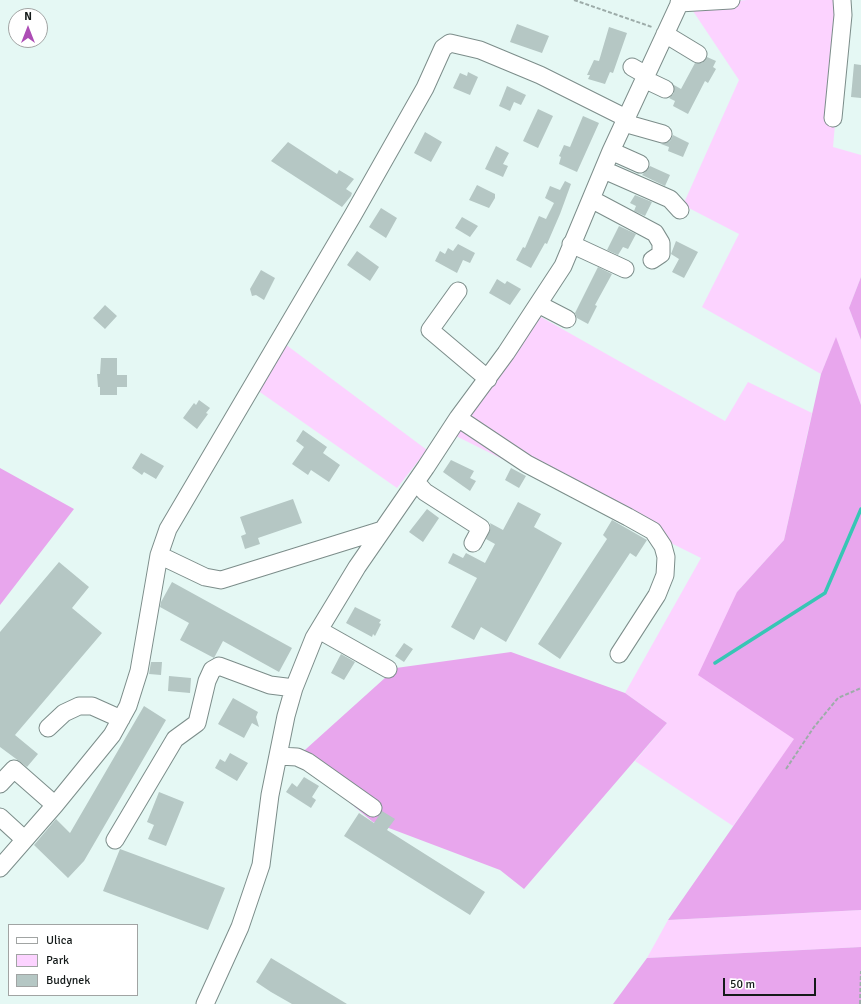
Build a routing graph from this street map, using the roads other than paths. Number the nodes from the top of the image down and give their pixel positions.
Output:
1 (731, 0) edge
2 (842, 0) edge
3 (680, 2) edge
4 (666, 32) junction
5 (698, 54) dead end
6 (641, 74) junction
7 (665, 89) dead end
8 (833, 118) dead end
9 (625, 121) junction
10 (663, 134) dead end
11 (611, 152) junction
12 (640, 164) dead end
13 (604, 170) junction
14 (591, 199) junction
15 (680, 210) dead end
16 (571, 244) junction
17 (652, 260) dead end
18 (625, 269) dead end
19 (458, 291) dead end
20 (538, 304) junction
21 (567, 319) dead end
22 (488, 379) junction
23 (458, 418) junction
24 (416, 482) junction
25 (382, 530) junction
26 (473, 543) dead end
27 (159, 554) junction
28 (319, 630) junction
29 (619, 654) dead end
30 (388, 669) dead end
31 (294, 688) junction
32 (121, 719) junction
33 (48, 728) dead end
34 (279, 756) junction
35 (0, 784) edge
36 (55, 805) junction
37 (373, 808) dead end
38 (0, 817) edge
39 (24, 839) junction
40 (115, 840) dead end
41 (0, 868) edge
42 (205, 1004) edge

1 - 3 street
2 - 8 street
3 - 4 street
4 - 5 street
4 - 6 street
6 - 7 street
6 - 9 street
9 - 10 street
9 - 11 street
9 - 27 street
11 - 12 street
11 - 13 street
13 - 14 street
13 - 15 street
14 - 16 street
14 - 17 street
16 - 18 street
16 - 20 street
19 - 22 street
20 - 21 street
20 - 22 street
22 - 23 street
23 - 24 street
23 - 29 street
24 - 25 street
24 - 26 street
25 - 27 street
25 - 28 street
27 - 32 street
28 - 30 street
28 - 31 street
31 - 34 street
31 - 40 street
32 - 33 street
32 - 36 street
34 - 37 street
34 - 42 street
35 - 36 street
36 - 39 street
38 - 39 street
39 - 41 street

